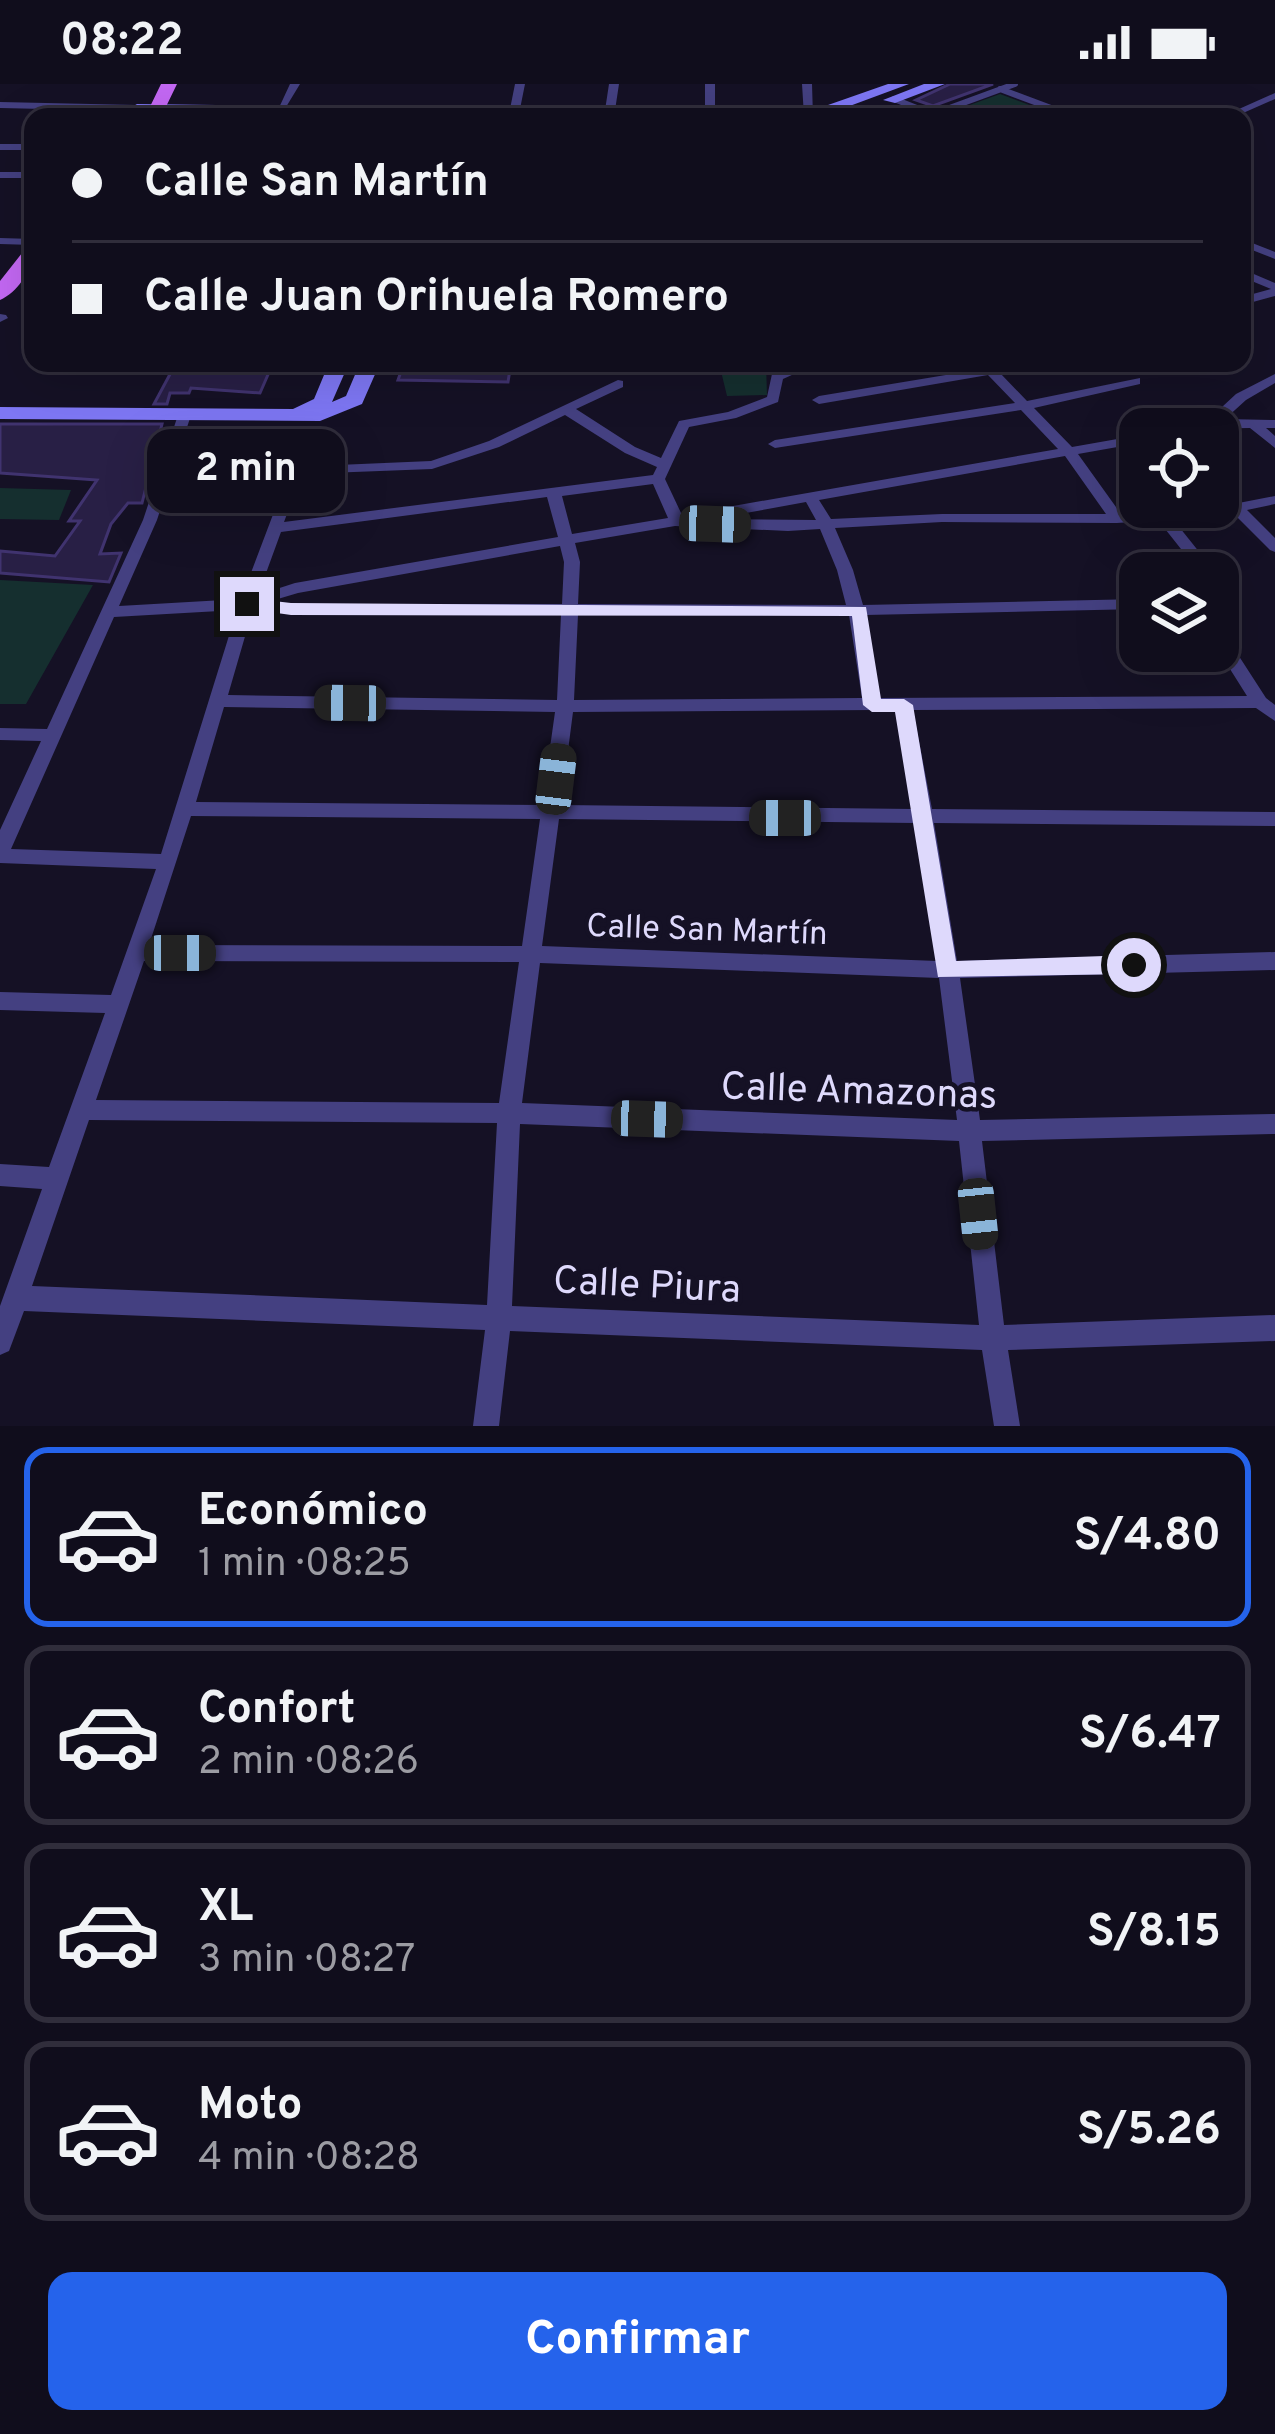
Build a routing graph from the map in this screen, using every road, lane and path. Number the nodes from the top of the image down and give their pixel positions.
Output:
1 (169, 84) edge
2 (938, 84) edge
3 (1015, 84) edge
4 (893, 89) edge
5 (1000, 89) junction
6 (1275, 96) edge
7 (1275, 105) edge
8 (149, 108) edge
9 (834, 108) edge
10 (853, 108) edge
11 (918, 108) edge
12 (949, 108) edge
13 (1051, 108) edge
14 (1248, 108) edge
15 (1251, 109) edge
16 (1261, 112) junction
17 (1251, 116) edge
18 (1275, 116) edge
19 (24, 263) edge
20 (24, 291) edge
21 (0, 294) edge
22 (1, 318) edge
23 (334, 372) edge
24 (366, 372) edge
25 (787, 372) edge
26 (967, 372) edge
27 (992, 372) edge
28 (1275, 378) edge
29 (1135, 380) dead end
30 (618, 384) dead end
31 (819, 400) dead end
32 (1024, 406) junction
33 (1229, 408) edge
34 (566, 409) junction
35 (0, 412) edge
36 (292, 414) junction
37 (184, 415) junction
38 (1275, 424) edge
39 (1239, 425) edge
40 (1256, 426) junction
41 (1119, 443) edge
42 (776, 444) dead end
43 (1275, 444) edge
44 (1070, 453) junction
45 (660, 471) junction
46 (553, 491) junction
47 (809, 495) junction
48 (1275, 500) edge
49 (1239, 508) edge
50 (1239, 510) edge
51 (1117, 519) joint
52 (679, 522) junction
53 (828, 524) junction
54 (274, 528) junction
55 (1172, 528) edge
56 (568, 540) junction
57 (1275, 547) edge
58 (1191, 552) edge
59 (247, 604) junction
60 (1119, 604) edge
61 (860, 610) junction
62 (568, 611) junction
63 (111, 612) junction
64 (1239, 667) edge
65 (221, 701) junction
66 (872, 705) junction
67 (904, 705) junction
68 (565, 706) junction
69 (1268, 708) edge
70 (0, 734) edge
71 (50, 735) junction
72 (184, 809) junction
73 (551, 815) junction
74 (926, 819) junction
75 (1275, 819) edge
76 (0, 853) edge
77 (168, 862) junction
78 (136, 953) junction
79 (532, 954) junction
80 (1275, 961) edge
81 (946, 970) junction
82 (0, 1001) edge
83 (118, 1004) junction
84 (81, 1110) junction
85 (509, 1114) junction
86 (1275, 1124) edge
87 (970, 1131) junction
88 (0, 1175) edge
89 (56, 1179) junction
90 (16, 1298) junction
91 (499, 1315) junction
92 (1275, 1328) edge
93 (991, 1338) junction
94 (0, 1342) edge
95 (486, 1426) edge
96 (1007, 1426) edge

1 - 8 main road
2 - 4 street
3 - 5 lane
4 - 9 street
4 - 10 street
4 - 11 lane
5 - 12 lane
5 - 13 lane
6 - 14 street
7 - 16 street
15 - 16 street
16 - 17 street
16 - 18 street
19 - 21 main road
20 - 22 main road
23 - 36 street
24 - 36 street
25 - 45 street
26 - 31 street
27 - 32 street
28 - 33 street
29 - 32 street
30 - 34 street
32 - 42 street
32 - 44 street
34 - 45 street
34 - 54 street
35 - 37 street
36 - 37 street
37 - 63 street
38 - 40 street
39 - 40 street
40 - 43 street
41 - 44 street
44 - 47 street
44 - 51 street
45 - 46 street
45 - 52 street
46 - 54 street
46 - 56 street
47 - 52 street
47 - 53 street
48 - 49 street
50 - 57 street
51 - 53 street
52 - 53 street
52 - 56 street
53 - 61 street
54 - 59 street
55 - 58 street
56 - 59 street
56 - 62 street
59 - 62 street
59 - 63 street
59 - 65 street
60 - 61 street
61 - 62 street
61 - 66 street
62 - 68 street
63 - 71 street
64 - 69 street
65 - 68 street
65 - 72 street
66 - 67 street
66 - 68 street
67 - 69 street
67 - 74 street
68 - 73 street
70 - 71 street
71 - 76 street
72 - 73 street
72 - 77 street
73 - 74 street
73 - 79 street
74 - 75 street
74 - 81 street
76 - 77 street
77 - 78 street
78 - 79 street, Calle San Martín
78 - 83 street
79 - 81 street, Calle San Martín
79 - 85 street
80 - 81 street, Calle San Martín
81 - 87 street
82 - 83 street
83 - 84 street
84 - 85 street, Calle Amazonas
84 - 89 street
85 - 87 street, Calle Amazonas
85 - 91 street
86 - 87 street, Calle Amazonas
87 - 93 street
88 - 89 street
89 - 90 street
90 - 91 street, Calle Piura
90 - 94 street
91 - 93 street, Calle Piura
91 - 95 street
92 - 93 street, Calle Piura
93 - 96 street

